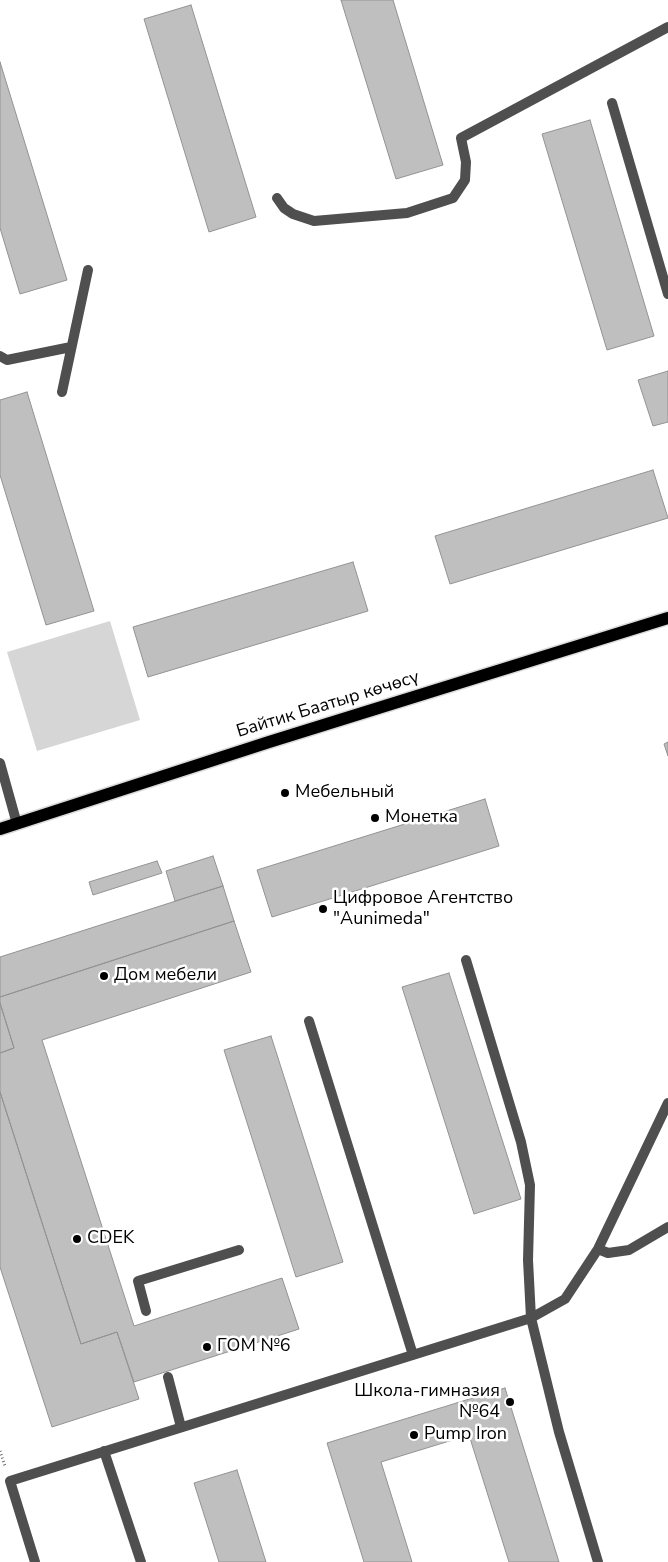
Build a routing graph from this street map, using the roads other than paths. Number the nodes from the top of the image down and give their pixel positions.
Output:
1 (668, 28) edge
2 (612, 103) dead end
3 (277, 198) dead end
4 (88, 270) dead end
5 (668, 294) edge
6 (72, 347) junction
7 (0, 356) edge
8 (62, 392) dead end
9 (668, 618) edge
10 (0, 763) edge
11 (18, 824) junction
12 (0, 829) edge
13 (466, 960) dead end
14 (309, 1021) dead end
15 (668, 1102) edge
16 (668, 1227) edge
17 (239, 1250) dead end
18 (598, 1250) junction
19 (146, 1311) dead end
20 (531, 1318) junction
21 (413, 1355) junction
22 (168, 1377) dead end
23 (181, 1427) junction
24 (104, 1451) junction
25 (35, 1562) edge
26 (141, 1562) edge
27 (598, 1562) edge

1 - 3 street
2 - 5 street
4 - 6 street
6 - 7 street
6 - 8 street
9 - 11 main road, Байтик Баатыр көчөсү
10 - 11 street
11 - 12 main road, Байтик Баатыр көчөсү
13 - 20 street
14 - 21 street
15 - 18 street
16 - 18 street
17 - 19 street
18 - 20 street
20 - 21 street
20 - 27 street
21 - 23 street
22 - 23 street
23 - 24 street
24 - 25 street
24 - 26 street

